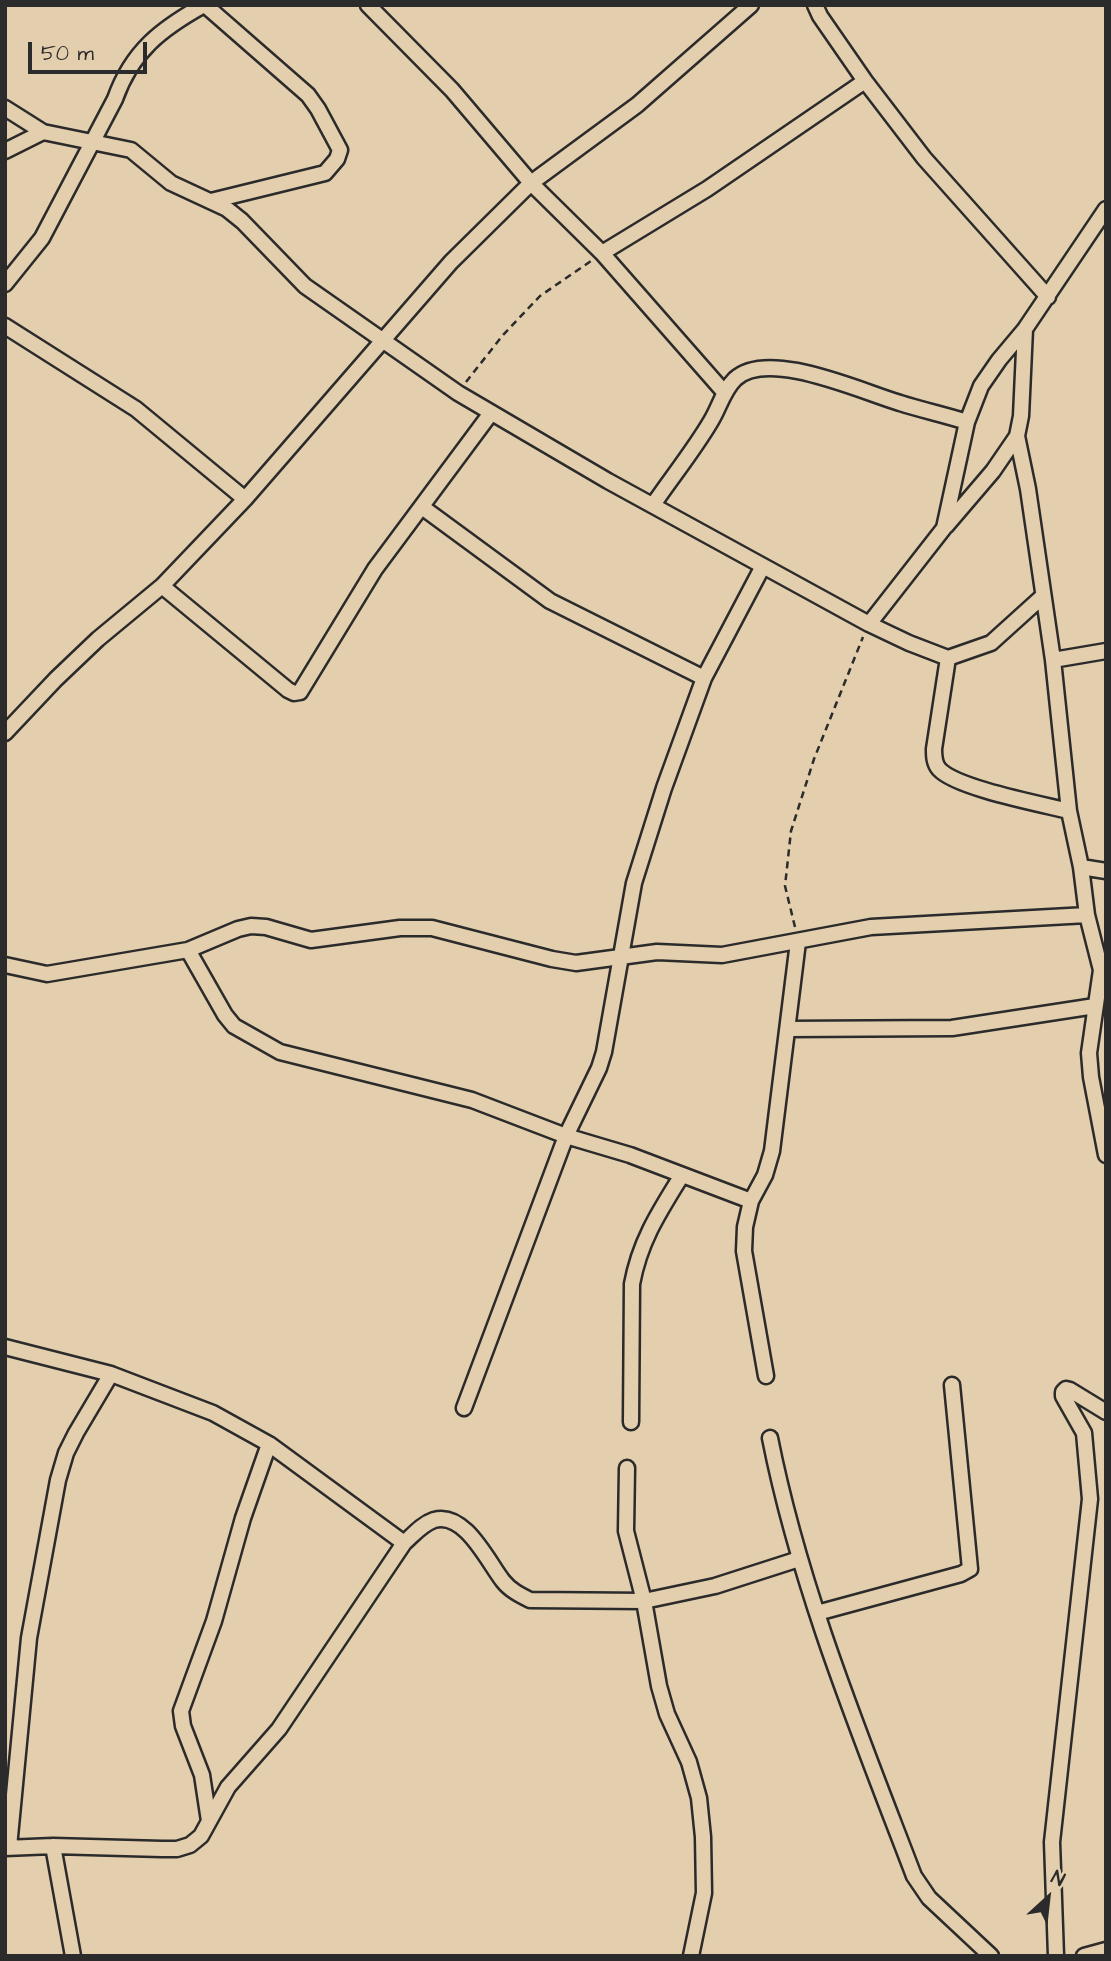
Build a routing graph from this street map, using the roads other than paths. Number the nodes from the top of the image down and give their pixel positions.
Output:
1 (205, 5) edge
2 (368, 5) edge
3 (751, 5) edge
4 (815, 5) edge
5 (865, 80) junction
6 (5, 108) edge
7 (43, 132) junction
8 (92, 142) junction
9 (5, 151) edge
10 (531, 183) junction
11 (211, 201) junction
12 (1106, 208) edge
13 (602, 253) junction
14 (5, 284) edge
15 (1048, 297) junction
16 (5, 326) edge
17 (1025, 329) junction
18 (383, 342) junction
19 (724, 392) junction
20 (491, 413) junction
21 (967, 422) junction
22 (1017, 436) junction
23 (245, 499) junction
24 (653, 505) junction
25 (422, 507) junction
26 (944, 528) junction
27 (763, 566) junction
28 (162, 586) junction
29 (1043, 596) junction
30 (869, 624) junction
31 (1106, 651) edge
32 (948, 658) junction
33 (1053, 660) junction
34 (704, 678) junction
35 (5, 733) edge
36 (1069, 811) junction
37 (1081, 867) junction
38 (1106, 871) edge
39 (1087, 915) junction
40 (798, 942) junction
41 (188, 950) junction
42 (621, 958) junction
43 (5, 965) edge
44 (1103, 966) edge
45 (1095, 1006) junction
46 (788, 1029) junction
47 (566, 1136) junction
48 (1106, 1155) edge
49 (682, 1175) junction
50 (751, 1201) junction
51 (5, 1347) edge
52 (111, 1374) junction
53 (766, 1376) dead end
54 (951, 1385) dead end
55 (464, 1408) dead end
56 (1106, 1412) edge
57 (631, 1422) dead end
58 (770, 1438) dead end
59 (269, 1444) junction
60 (627, 1468) dead end
61 (404, 1543) junction
62 (799, 1559) junction
63 (644, 1601) junction
64 (817, 1613) junction
65 (209, 1821) junction
66 (52, 1846) junction
67 (7, 1847) edge
68 (1106, 1950) edge
69 (73, 1956) edge
70 (691, 1956) edge
71 (991, 1956) edge
72 (1056, 1956) edge
73 (1084, 1956) edge

1 - 8 street
1 - 11 street
2 - 10 street
3 - 10 street
4 - 5 street
5 - 13 street
5 - 15 street
6 - 7 street
7 - 8 street
7 - 9 street
8 - 11 street
8 - 14 street
10 - 13 street
10 - 18 street
11 - 18 street
12 - 15 street
13 - 19 street
15 - 17 street
16 - 23 street
17 - 21 street
17 - 22 street
18 - 20 street
18 - 23 street
19 - 21 street
19 - 24 street
20 - 24 street
20 - 25 street
21 - 26 street
22 - 26 street
22 - 29 street
23 - 28 street
24 - 27 street
25 - 28 street
25 - 34 street
26 - 30 street
27 - 30 street
27 - 34 street
28 - 35 street
29 - 32 street
29 - 33 street
30 - 32 street
31 - 33 street
32 - 36 street
33 - 36 street
34 - 42 street
36 - 37 street
37 - 38 street
37 - 39 street
39 - 40 street
39 - 44 street
40 - 42 street
40 - 46 street
41 - 42 street
41 - 43 street
41 - 47 street
42 - 47 street
44 - 45 street
45 - 46 street
45 - 48 street
46 - 50 street
47 - 49 street
47 - 55 street
49 - 50 street
49 - 57 street
50 - 53 street
51 - 52 street
52 - 59 street
52 - 67 street
54 - 64 street
56 - 72 street
58 - 62 street
59 - 61 street
59 - 65 street
60 - 63 street
61 - 63 street
61 - 65 street
62 - 63 street
62 - 64 street
63 - 70 street
64 - 71 street
65 - 66 street
66 - 67 street
66 - 69 street
68 - 73 street

